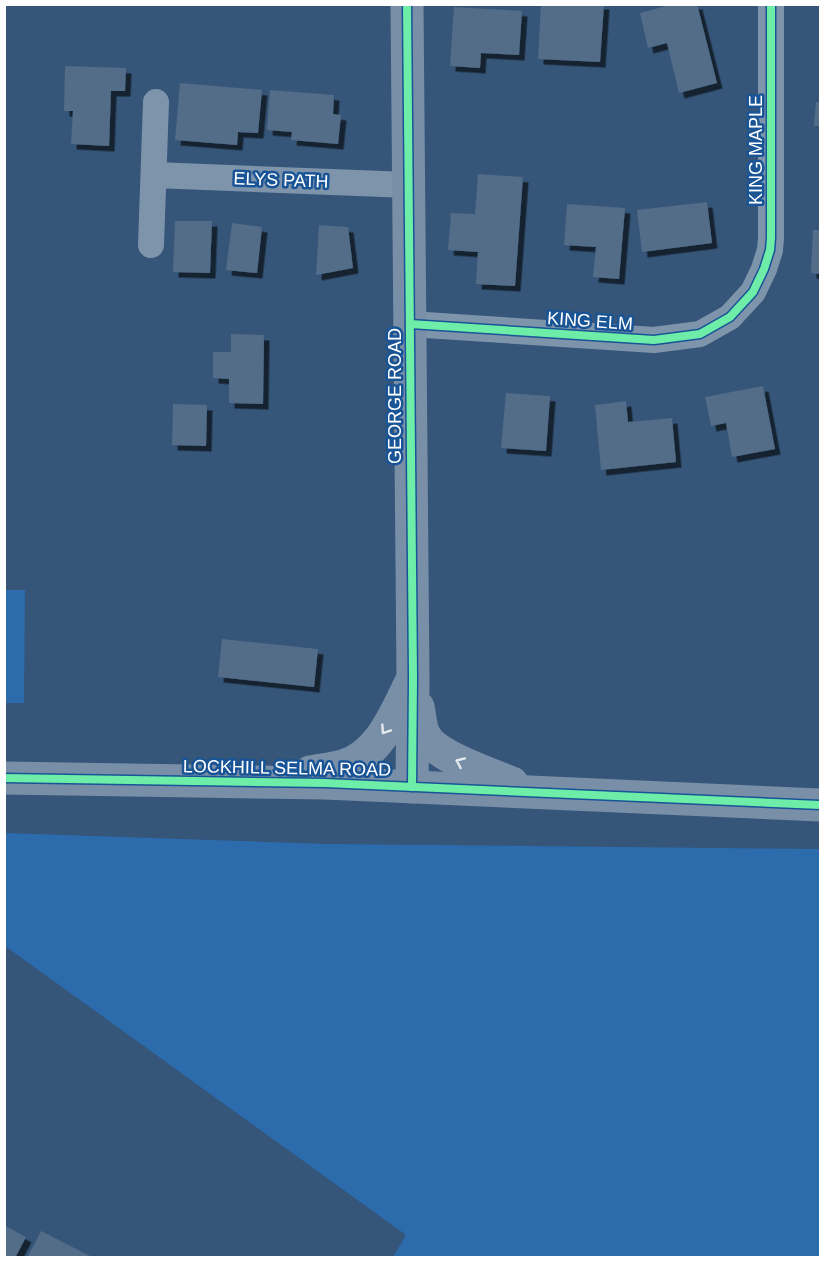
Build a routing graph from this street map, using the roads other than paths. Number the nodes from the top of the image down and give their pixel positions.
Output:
1 (407, 4) edge
2 (771, 4) edge
3 (156, 102) dead end
4 (154, 175) junction
5 (409, 185) junction
6 (151, 245) dead end
7 (753, 292) joint
8 (410, 324) junction
9 (413, 678) junction
10 (4, 778) edge
11 (258, 781) junction
12 (412, 786) junction
13 (534, 792) junction
14 (820, 805) edge

1 - 5 main road, GEORGE ROAD
2 - 7 street, KING MAPLE
3 - 4 street
4 - 5 street, ELYS PATH
4 - 6 street
5 - 8 main road, GEORGE ROAD
7 - 8 street, KING ELM
8 - 9 main road, GEORGE ROAD
9 -> 11 main road
9 - 12 main road, GEORGE ROAD
13 -> 9 main road
10 - 11 main road, LOCKHILL SELMA ROAD
11 - 12 main road, LOCKHILL SELMA ROAD
12 - 13 main road, LOCKHILL SELMA ROAD
13 - 14 main road, LOCKHILL SELMA ROAD

